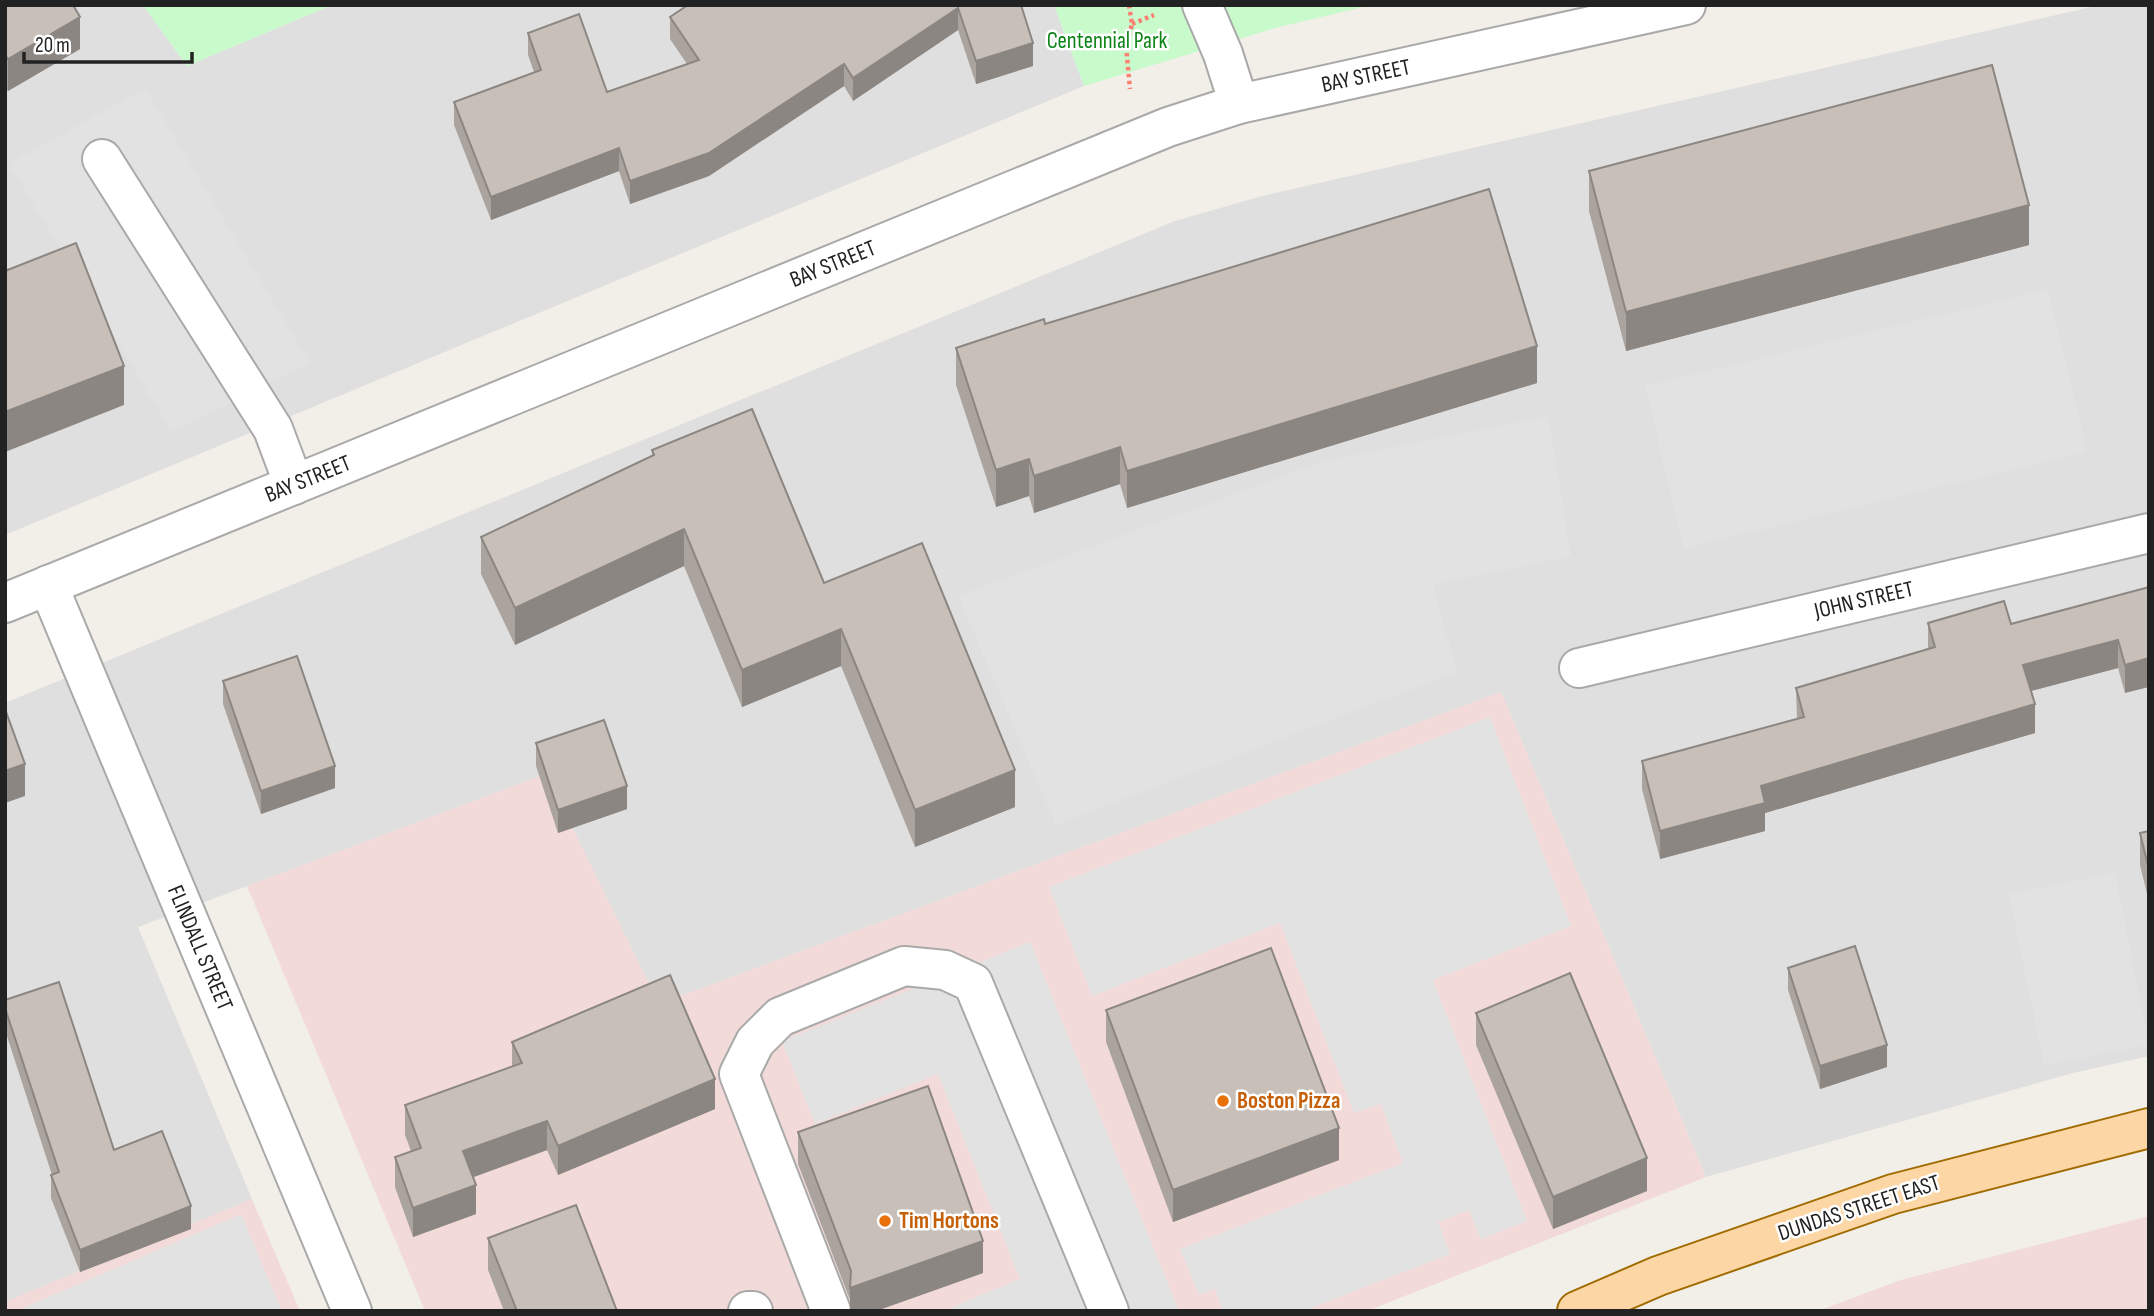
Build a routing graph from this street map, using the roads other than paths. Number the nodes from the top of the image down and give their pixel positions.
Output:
1 (1202, 5) edge
2 (1686, 5) edge
3 (1239, 104) junction
4 (102, 159) dead end
5 (294, 485) junction
6 (2149, 533) edge
7 (48, 584) junction
8 (5, 603) edge
9 (1579, 668) dead end
10 (2149, 1128) edge
11 (352, 1311) edge
12 (748, 1311) edge
13 (753, 1311) edge
14 (831, 1311) edge
15 (1109, 1311) edge
16 (1577, 1311) edge

1 - 3 street
2 - 3 street, BAY STREET
3 - 5 street, BAY STREET
4 - 5 street
5 - 7 street, BAY STREET
6 - 9 street, JOHN STREET
7 - 8 street, BAY STREET
7 - 11 street, FLINDALL STREET
10 - 16 main road, DUNDAS STREET EAST
12 - 13 street
14 - 15 street

